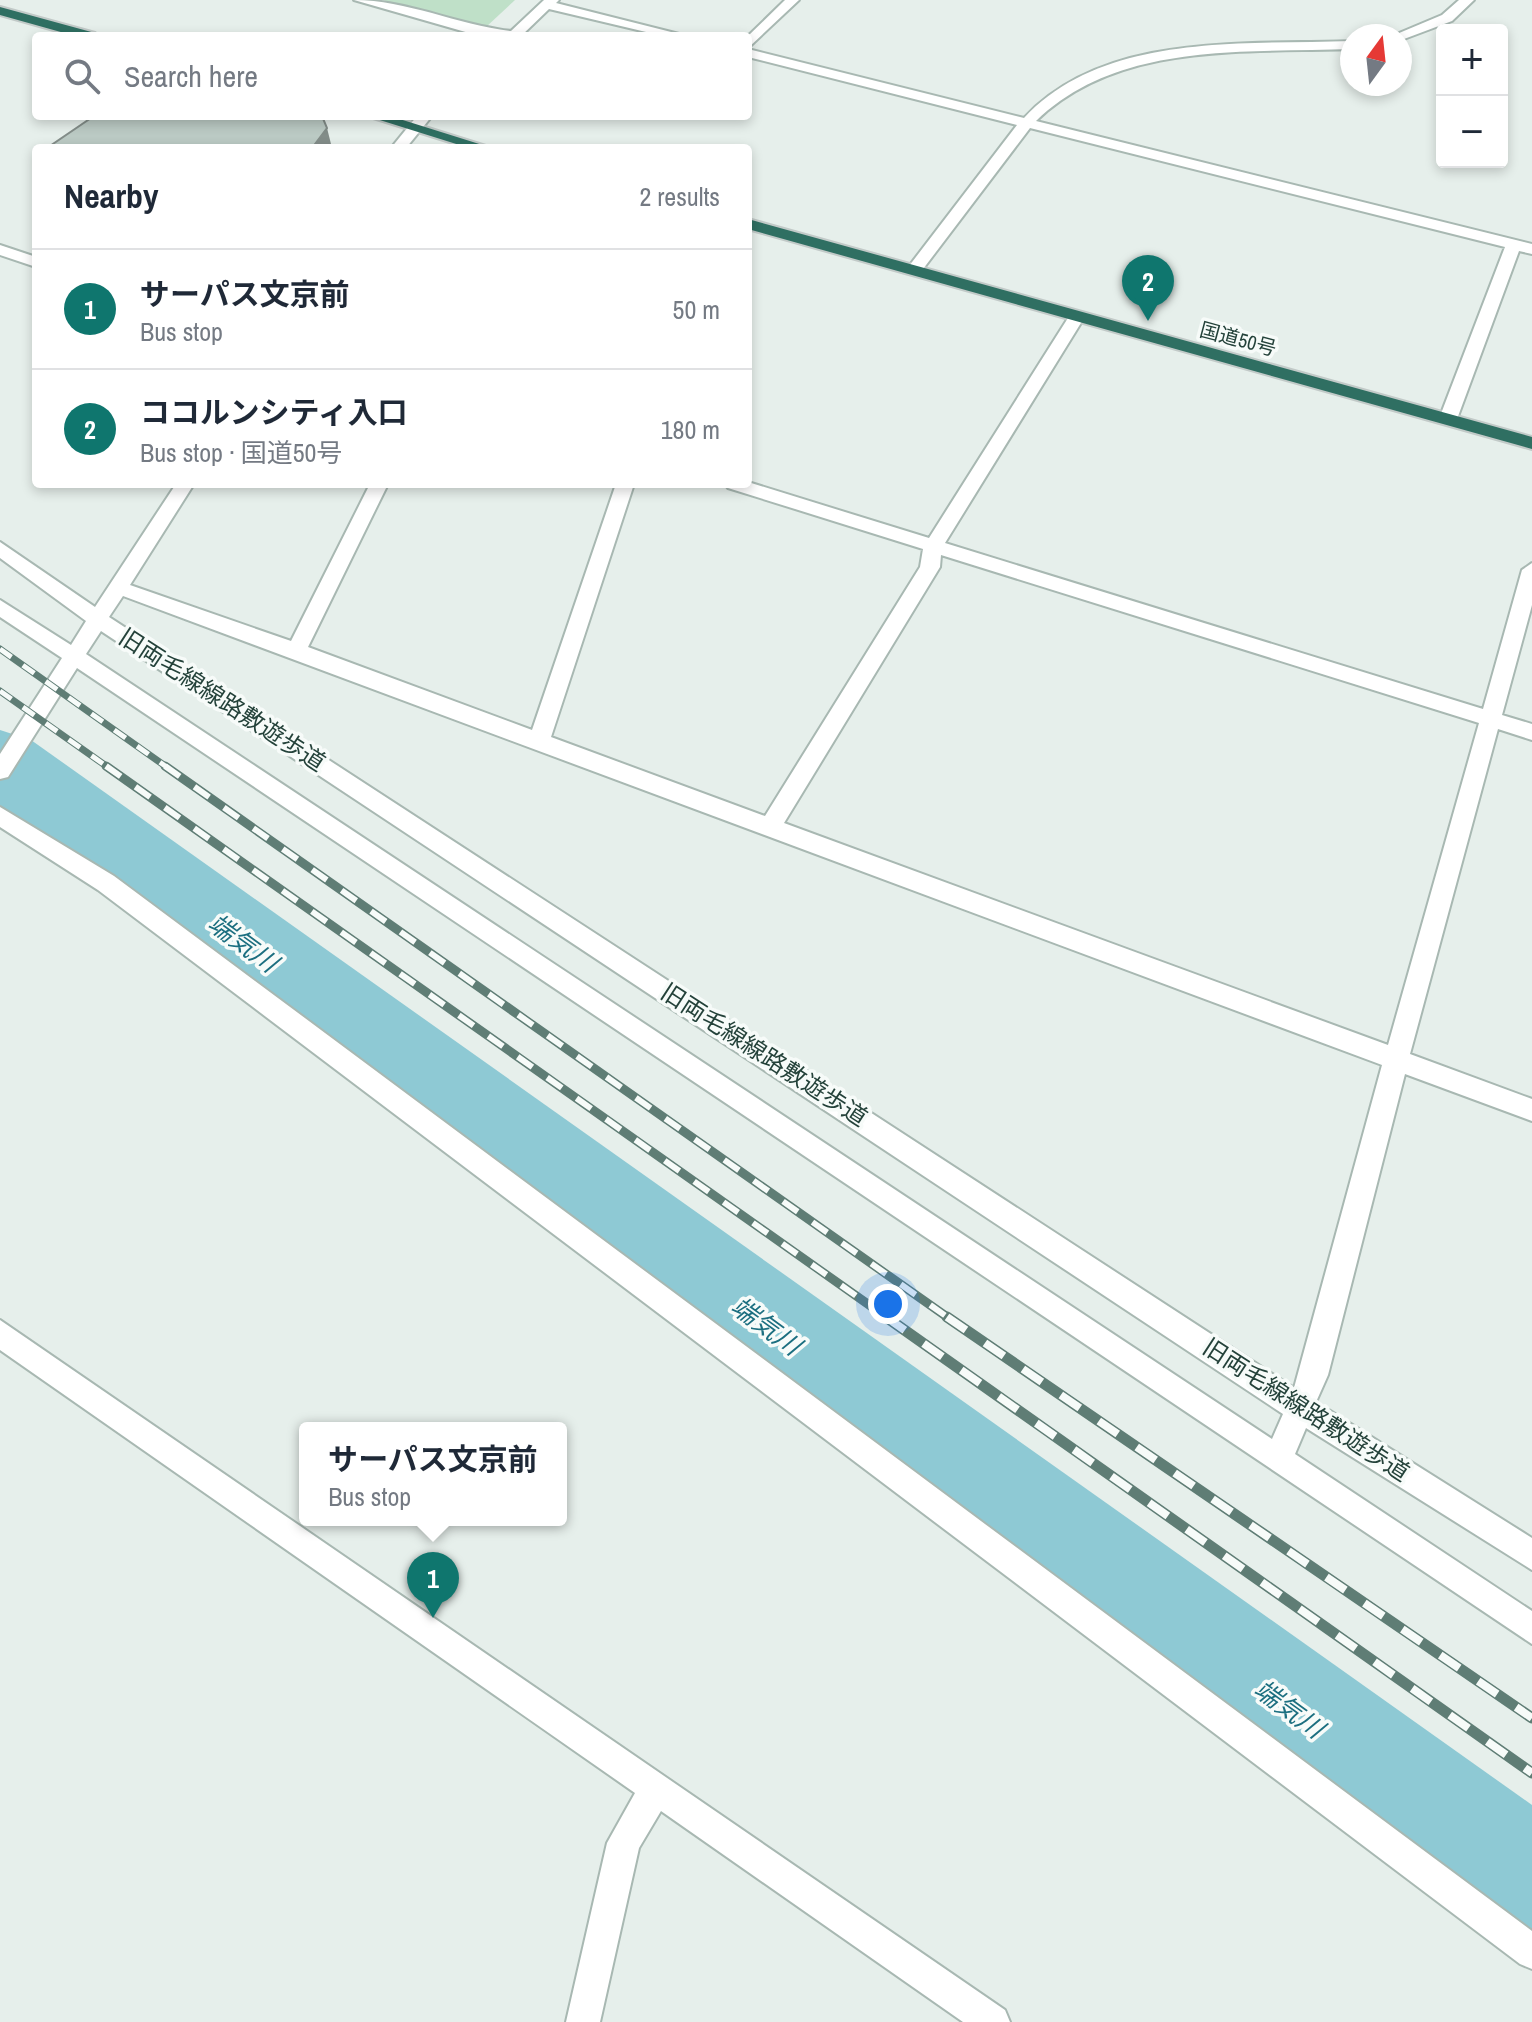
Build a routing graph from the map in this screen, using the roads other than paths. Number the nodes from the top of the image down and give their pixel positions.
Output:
1 (361, 0) edge
2 (792, 0) edge
3 (1467, 0) edge
4 (550, 2) edge
5 (0, 11) edge
6 (1412, 31) edge
7 (76, 32) edge
8 (483, 32) edge
9 (517, 32) edge
10 (665, 32) edge
11 (752, 40) edge
12 (1340, 46) edge
13 (752, 54) edge
14 (420, 122) edge
15 (1026, 123) junction
16 (401, 144) edge
17 (475, 144) edge
18 (752, 225) edge
19 (1514, 244) junction
20 (1532, 249) edge
21 (0, 250) edge
22 (32, 261) edge
23 (914, 270) junction
24 (1076, 318) junction
25 (1448, 419) junction
26 (1532, 443) edge
27 (182, 488) edge
28 (377, 488) edge
29 (624, 488) edge
30 (747, 488) edge
31 (933, 547) junction
32 (0, 549) edge
33 (1532, 570) edge
34 (117, 588) junction
35 (0, 607) edge
36 (99, 620) junction
37 (296, 651) junction
38 (73, 658) junction
39 (1491, 719) junction
40 (1532, 732) edge
41 (539, 740) junction
42 (0, 771) edge
43 (0, 816) edge
44 (770, 826) junction
45 (1396, 1059) junction
46 (1532, 1110) edge
47 (0, 1334) edge
48 (1301, 1409) junction
49 (1278, 1459) junction
50 (1532, 1555) edge
51 (1532, 1629) edge
52 (656, 1788) junction
53 (1532, 1952) edge
54 (583, 2022) edge
55 (993, 2022) edge

1 - 8 street
2 - 11 street
3 - 6 street
4 - 9 street
4 - 10 street
5 - 7 highway
12 - 15 street
13 - 15 street
14 - 16 street
14 - 17 highway
15 - 19 street
15 - 23 street
18 - 23 highway, 国道50号
19 - 20 street
19 - 25 street
21 - 22 street
23 - 24 highway, 国道50号
24 - 25 highway, 国道50号
24 - 31 street
25 - 26 highway, 国道50号
27 - 34 street
28 - 37 street
29 - 41 street
30 - 31 street
31 - 39 street
31 - 44 street
32 - 36 street, 旧両毛線線路敷遊歩道
33 - 39 street
34 - 36 street
34 - 37 street
35 - 38 street
36 - 38 street
36 - 48 street, 旧両毛線線路敷遊歩道
37 - 41 street
38 - 42 street
38 - 49 street
39 - 40 street
39 - 45 street
41 - 44 street
43 - 53 street
44 - 45 street
45 - 46 street
45 - 48 street
47 - 52 street
48 - 49 street
48 - 50 street, 旧両毛線線路敷遊歩道
49 - 51 street
52 - 54 street
52 - 55 street

